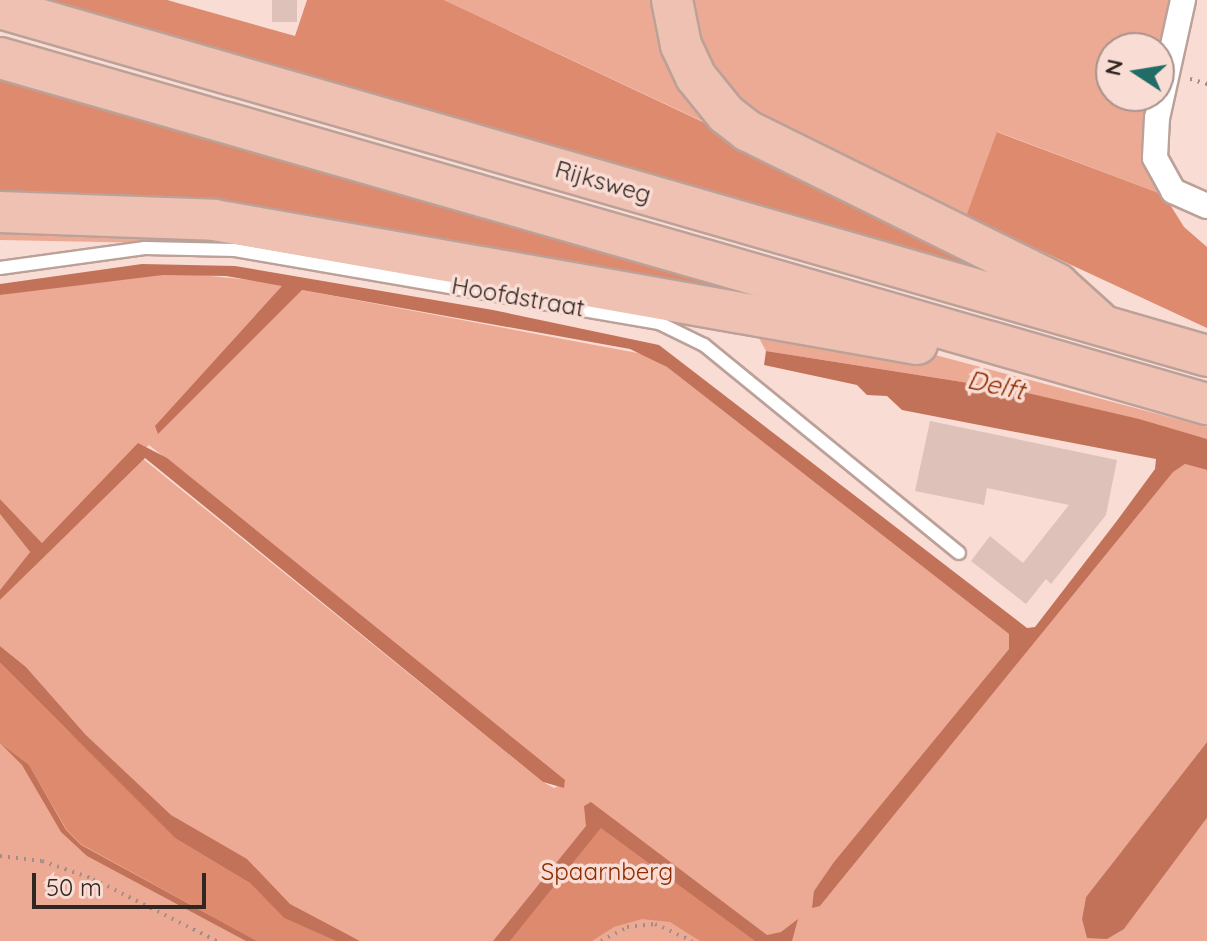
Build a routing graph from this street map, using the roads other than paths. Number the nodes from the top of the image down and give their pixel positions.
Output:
1 (672, 0) edge
2 (1183, 0) edge
3 (0, 8) edge
4 (0, 58) edge
5 (1207, 206) edge
6 (0, 212) edge
7 (0, 268) edge
8 (1104, 327) junction
9 (1031, 352) junction
10 (1207, 356) edge
11 (1207, 404) edge
12 (959, 553) dead end

1 - 8 main road
2 - 5 street
3 - 8 main road, Rijksweg
4 - 9 main road, Rijksweg
6 - 9 main road
7 - 12 lane, Hoofdstraat
8 - 10 main road, Rijksweg
9 - 11 main road, Rijksweg

